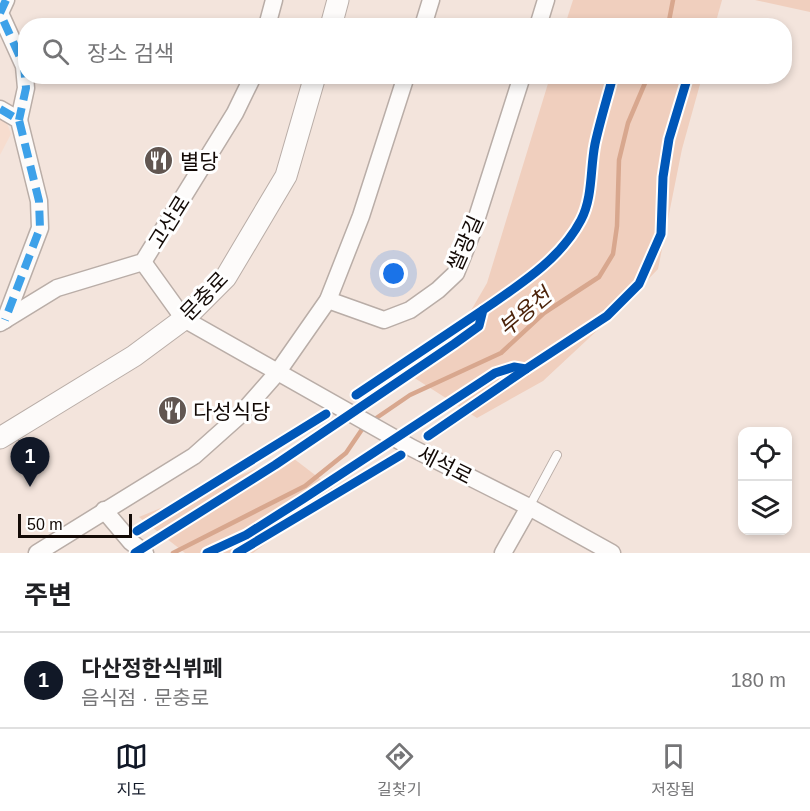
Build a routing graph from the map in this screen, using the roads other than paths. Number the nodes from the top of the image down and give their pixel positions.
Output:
1 (6, 0) edge
2 (274, 0) edge
3 (338, 0) edge
4 (431, 0) edge
5 (546, 0) edge
6 (269, 18) edge
7 (333, 18) edge
8 (425, 18) edge
9 (540, 18) edge
10 (18, 53) edge
11 (26, 84) edge
12 (249, 84) edge
13 (313, 84) edge
14 (403, 84) edge
15 (519, 84) edge
16 (0, 109) edge
17 (19, 120) junction
18 (143, 262) junction
19 (328, 300) junction
20 (184, 319) junction
21 (3, 322) edge
22 (277, 373) junction
23 (0, 438) edge
24 (557, 455) dead end
25 (529, 507) junction
26 (104, 510) junction
27 (37, 553) edge
28 (145, 553) edge
29 (504, 553) edge
30 (612, 553) edge

1 - 10 street
2 - 6 street
3 - 7 street
4 - 8 street
5 - 9 street
11 - 17 street
12 - 18 street, 고산로
13 - 20 street, 문충로
14 - 19 street
15 - 19 street, 쌀광길
16 - 17 street
17 - 21 street
18 - 20 street, 세석로
18 - 21 street, 고산로
19 - 22 street
20 - 22 street, 세석로
20 - 23 street, 문충로
22 - 25 street, 세석로
22 - 26 street
24 - 25 lane
25 - 29 street
25 - 30 street, 세석로
26 - 27 street
26 - 28 street

